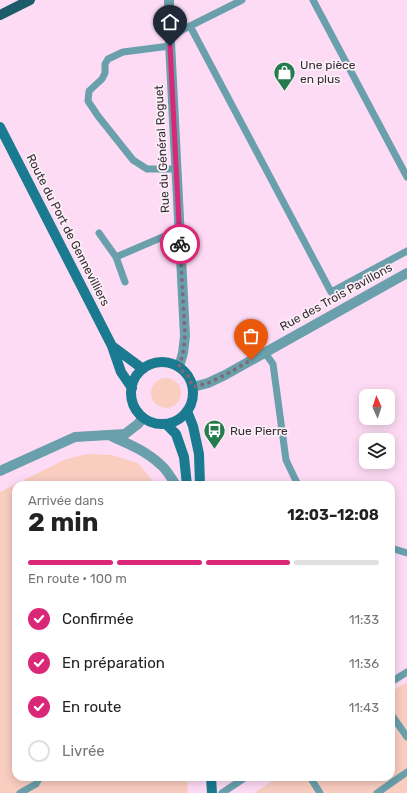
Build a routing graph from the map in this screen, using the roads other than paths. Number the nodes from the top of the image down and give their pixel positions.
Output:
1 (30, 0) edge
2 (169, 0) edge
3 (242, 0) edge
4 (312, 0) edge
5 (0, 15) edge
6 (190, 26) junction
7 (170, 41) junction
8 (0, 127) edge
9 (176, 169) junction
10 (407, 177) edge
11 (180, 231) junction
12 (99, 233) dead end
13 (407, 251) edge
14 (116, 257) junction
15 (407, 273) edge
16 (125, 282) dead end
17 (112, 346) junction
18 (265, 353) junction
19 (179, 368) junction
20 (143, 369) junction
21 (193, 387) junction
22 (132, 388) junction
23 (187, 411) junction
24 (143, 418) junction
25 (166, 424) junction
26 (109, 435) junction
27 (0, 471) edge
28 (173, 481) edge
29 (187, 481) edge
30 (200, 481) edge
31 (296, 481) edge
32 (395, 549) edge
33 (407, 553) edge
34 (407, 672) edge
35 (395, 680) edge
36 (395, 720) edge
37 (407, 736) edge
38 (407, 772) edge
39 (395, 780) edge
40 (38, 781) edge
41 (211, 781) edge
42 (240, 781) edge
43 (312, 781) edge
44 (394, 781) edge
45 (20, 793) edge
46 (212, 793) edge
47 (222, 793) edge
48 (320, 793) edge
49 (377, 793) edge

1 - 5 main road
2 - 7 street, Rue du Général Roguet
3 - 6 lane
4 - 10 lane
6 - 7 lane
6 - 13 lane
7 - 9 street, Rue du Général Roguet
7 - 9 lane
8 - 17 main road, Route du Port de Gennevilliers
9 - 11 street, Rue du Général Roguet
11 - 14 lane
11 - 19 street, Rue du Général Roguet
12 - 14 lane
14 - 16 lane
15 - 18 street, Rue des Trois Pavillons
17 - 20 main road, Route du Port de Gennevilliers
17 - 22 main road, Route du Port de Gennevilliers
18 - 21 street, Rue des Trois Pavillons
18 - 31 lane
19 - 20 main road
19 - 21 main road
20 - 22 main road
21 - 23 main road
22 - 24 main road
23 - 25 main road
23 - 30 main road
24 - 25 main road
24 - 26 street
25 - 29 main road
26 - 27 street
26 - 28 street
32 - 33 lane
34 - 35 lane
36 - 37 lane
38 - 39 lane
40 - 45 lane
41 - 46 main road
42 - 47 lane
43 - 48 lane
44 - 49 lane

